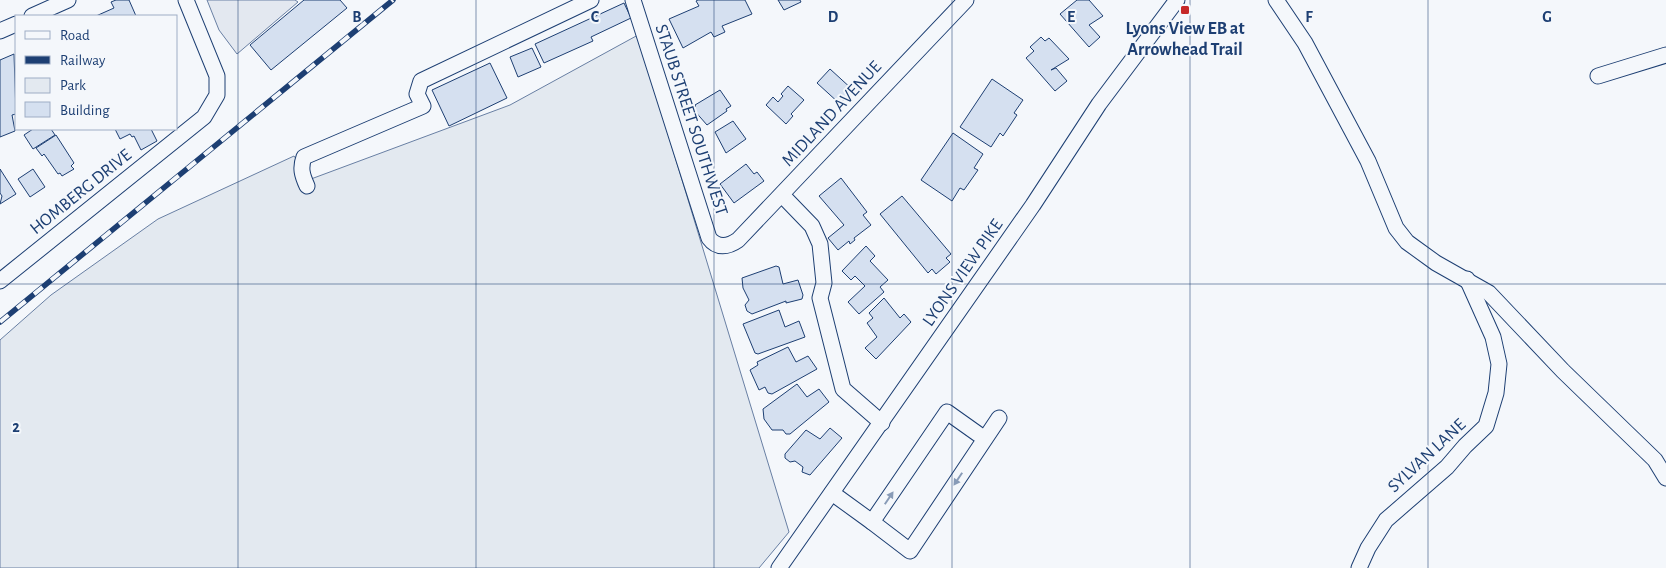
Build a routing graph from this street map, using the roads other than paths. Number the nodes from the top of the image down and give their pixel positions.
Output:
1 (68, 0) edge
2 (186, 0) edge
3 (591, 0) edge
4 (633, 0) edge
5 (966, 0) edge
6 (1177, 0) edge
7 (1276, 0) edge
8 (951, 6) edge
9 (34, 15) edge
10 (15, 24) edge
11 (0, 31) edge
12 (1666, 55) edge
13 (1598, 76) dead end
14 (308, 186) dead end
15 (782, 195) junction
16 (721, 246) joint
17 (1467, 279) junction
18 (0, 281) edge
19 (999, 418) dead end
20 (882, 422) junction
21 (985, 439) junction
22 (1666, 478) edge
23 (832, 493) junction
24 (872, 522) junction
25 (778, 568) edge
26 (1359, 568) edge

1 - 9 street
2 - 18 street, HOMBERG DRIVE
3 - 14 street
4 - 16 street, STAUB STREET SOUTHWEST
5 - 8 street, MIDLAND AVENUE
6 - 20 street, LYONS VIEW PIKE
7 - 17 street
8 - 15 street, MIDLAND AVENUE
10 - 11 street
12 - 13 street
15 - 16 street, MIDLAND AVENUE
15 - 20 street
17 - 22 street
17 - 26 street, SYLVAN LANE
19 - 21 street
20 - 23 street, LYONS VIEW PIKE
24 -> 21 street
21 -> 24 street
23 - 24 street
23 - 25 street, LYONS VIEW PIKE

